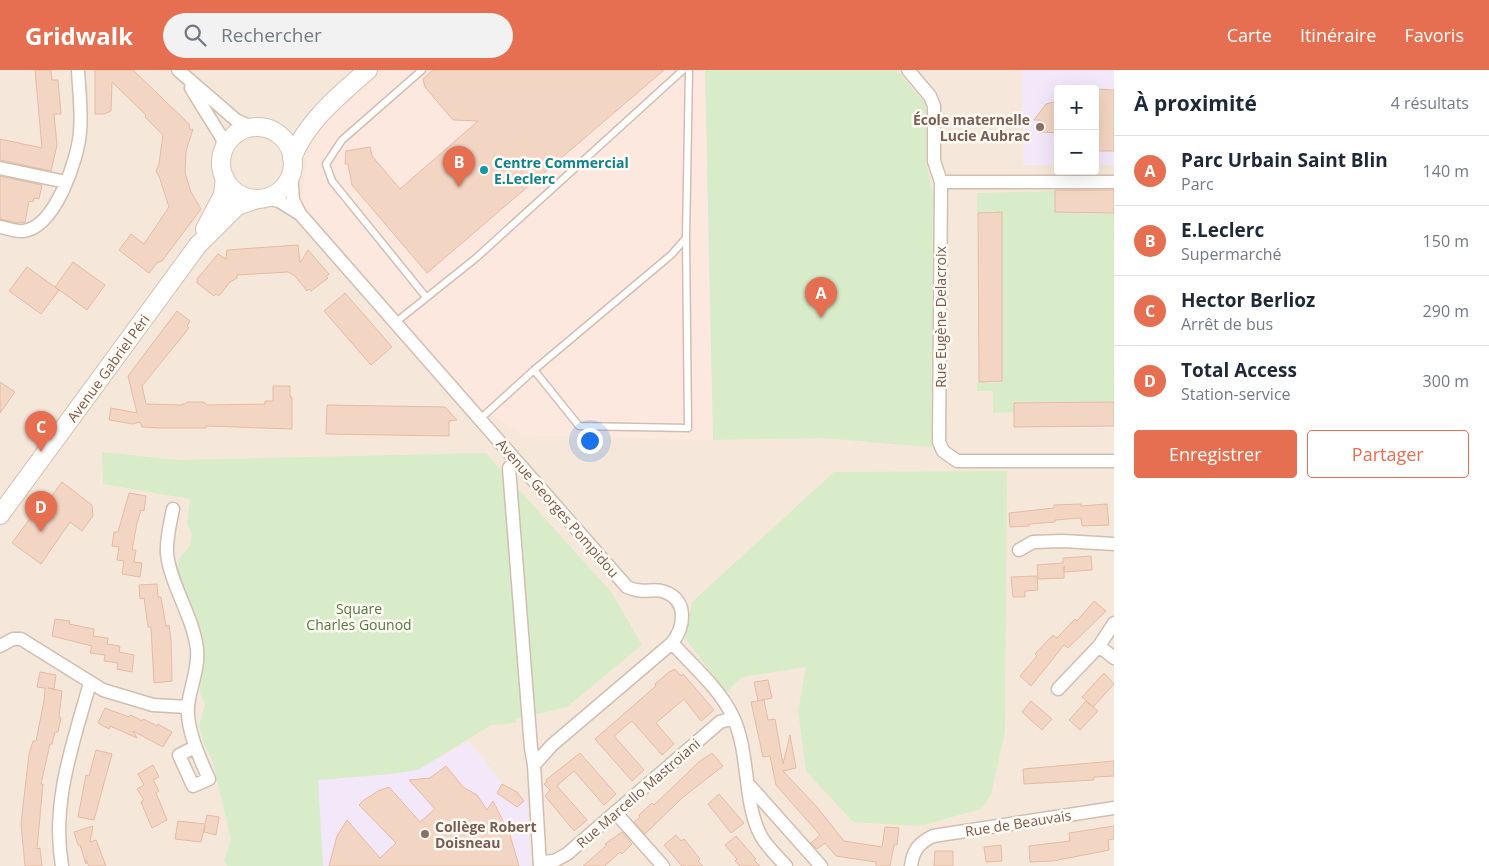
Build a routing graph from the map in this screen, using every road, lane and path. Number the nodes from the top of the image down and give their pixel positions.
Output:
1 (78, 70) edge
2 (368, 70) edge
3 (422, 70) edge
4 (683, 70) edge
5 (689, 70) edge
6 (908, 70) edge
7 (181, 72) edge
8 (339, 97) junction
9 (251, 127) junction
10 (269, 129) junction
11 (224, 149) junction
12 (292, 165) junction
13 (0, 168) edge
14 (224, 178) junction
15 (66, 182) junction
16 (941, 182) junction
17 (1114, 182) edge
18 (261, 198) junction
19 (300, 214) junction
20 (0, 227) edge
21 (686, 238) junction
22 (198, 245) junction
23 (426, 297) junction
24 (396, 322) junction
25 (534, 370) junction
26 (480, 419) junction
27 (516, 461) junction
28 (1114, 461) edge
29 (173, 509) dead end
30 (0, 516) edge
31 (1114, 544) edge
32 (1019, 550) dead end
33 (1114, 622) edge
34 (672, 643) junction
35 (0, 646) edge
36 (1099, 646) junction
37 (1114, 658) edge
38 (90, 683) junction
39 (1058, 689) dead end
40 (188, 707) junction
41 (733, 718) junction
42 (195, 747) dead end
43 (534, 766) junction
44 (749, 785) junction
45 (1114, 808) edge
46 (615, 812) junction
47 (540, 864) edge
48 (62, 866) edge
49 (663, 866) edge
50 (786, 866) edge
51 (821, 866) edge
52 (911, 866) edge

1 - 15 street
2 - 8 main road
3 - 23 lane
4 - 23 lane
5 - 21 lane
6 - 16 street, Rue Eugène Delacroix
7 - 9 street
7 - 11 street
8 - 10 main road
8 - 12 main road
9 - 10 main road
9 - 11 main road
10 - 12 main road
11 - 14 main road
12 - 18 main road
12 - 19 street, Avenue Georges Pompidou
13 - 15 street
14 - 18 main road
14 - 22 main road, Avenue Gabriel Péri
15 - 20 street
16 - 17 street
16 - 28 street, Rue Eugène Delacroix
18 - 19 street, Avenue Georges Pompidou
18 - 22 main road, Avenue Gabriel Péri
19 - 24 street, Avenue Georges Pompidou
21 - 25 lane
21 - 25 lane
22 - 30 main road, Avenue Gabriel Péri
23 - 24 lane
24 - 26 street, Avenue Georges Pompidou
25 - 26 lane
26 - 27 street, Avenue Georges Pompidou
27 - 34 street, Avenue Georges Pompidou
27 - 43 street
29 - 40 street
31 - 32 street
33 - 36 street
34 - 41 street
34 - 43 street, Avenue Georges Pompidou
35 - 38 street
36 - 37 street
36 - 39 street
38 - 40 street
38 - 48 street
40 - 42 street
41 - 44 street
41 - 46 street, Rue Marcello Mastroiani
43 - 47 street
44 - 50 street
44 - 51 street
45 - 52 street, Rue de Beauvais
46 - 47 street, Rue Marcello Mastroiani
46 - 49 street

